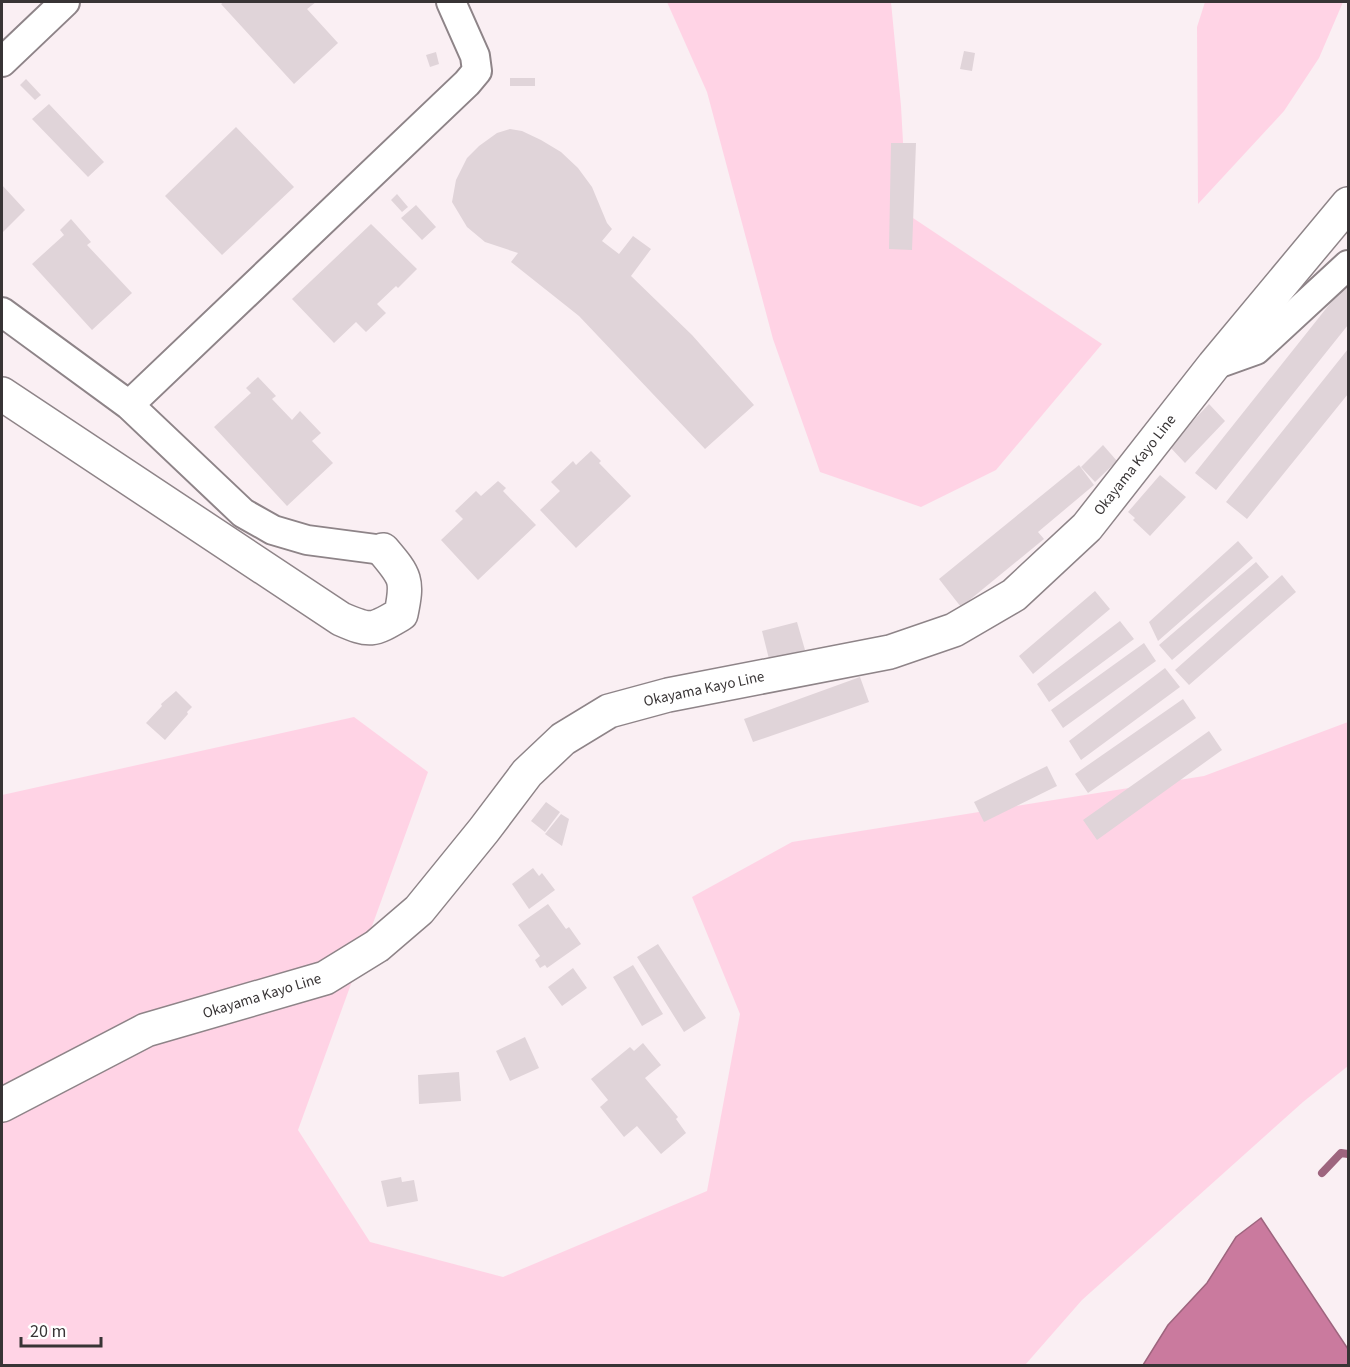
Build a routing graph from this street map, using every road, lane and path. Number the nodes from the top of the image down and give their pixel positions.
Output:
1 (65, 2) edge
2 (452, 2) edge
3 (2, 62) edge
4 (1348, 204) edge
5 (1348, 265) edge
6 (2, 312) edge
7 (1214, 365) junction
8 (2, 394) edge
9 (129, 405) junction
10 (383, 550) joint
11 (2, 1106) edge

1 - 3 street
2 - 9 street
4 - 7 main road, Okayama Kayo Line
5 - 7 street
6 - 9 street
7 - 11 main road, Okayama Kayo Line
8 - 10 main road
9 - 10 street

